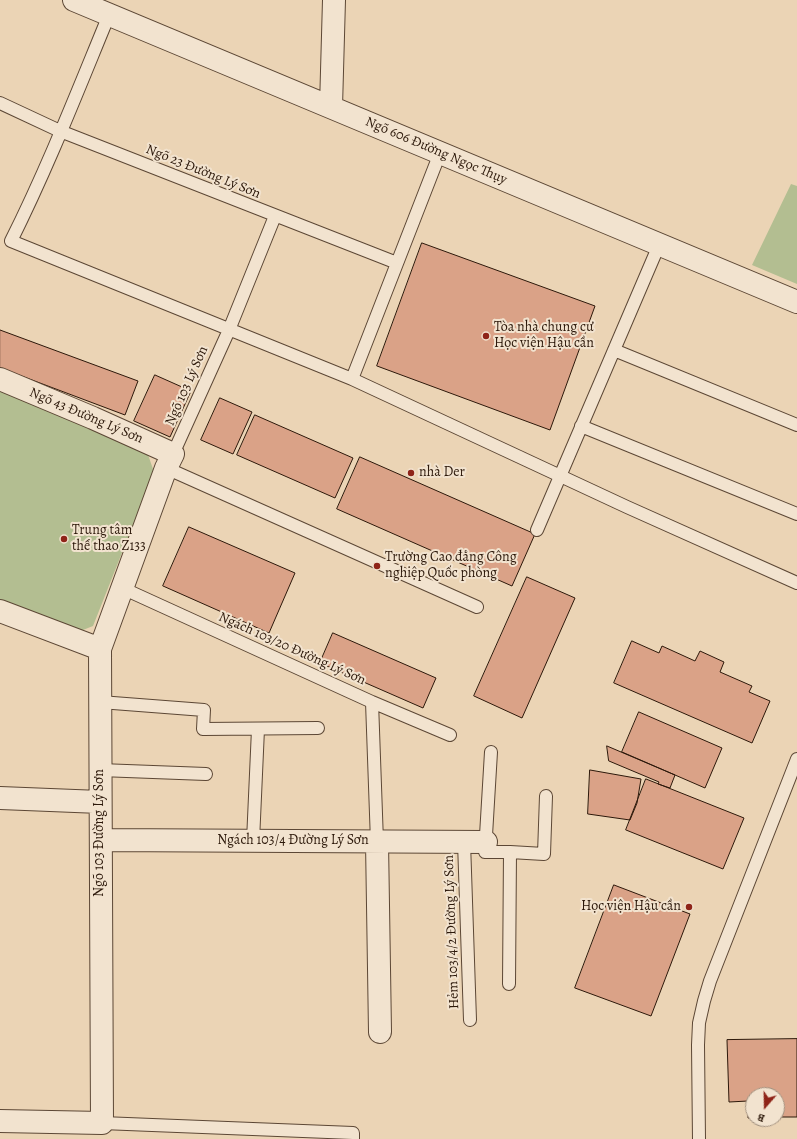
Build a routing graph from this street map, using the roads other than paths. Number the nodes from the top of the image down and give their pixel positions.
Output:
1 (74, 0) edge
2 (334, 0) edge
3 (109, 15) junction
4 (0, 103) edge
5 (331, 107) junction
6 (60, 131) junction
7 (440, 153) junction
8 (275, 216) junction
9 (659, 245) junction
10 (397, 264) junction
11 (797, 302) edge
12 (229, 330) junction
13 (614, 350) junction
14 (0, 379) edge
15 (352, 379) junction
16 (797, 425) edge
17 (581, 426) junction
18 (169, 461) junction
19 (559, 476) junction
20 (797, 514) edge
21 (537, 530) dead end
22 (797, 583) edge
23 (122, 588) junction
24 (477, 607) dead end
25 (0, 613) edge
26 (100, 649) junction
27 (100, 702) junction
28 (372, 702) junction
29 (318, 728) dead end
30 (258, 729) junction
31 (450, 735) dead end
32 (491, 752) dead end
33 (797, 759) edge
34 (100, 770) junction
35 (206, 774) dead end
36 (546, 796) dead end
37 (0, 798) edge
38 (100, 802) junction
39 (101, 840) junction
40 (253, 841) junction
41 (377, 842) junction
42 (464, 842) junction
43 (486, 842) junction
44 (510, 852) junction
45 (509, 984) dead end
46 (470, 1020) dead end
47 (380, 1032) dead end
48 (0, 1121) edge
49 (102, 1123) junction
50 (353, 1139) edge
51 (699, 1139) edge

1 - 3 street, Ngõ 606 Đường Ngọc Thụy
2 - 5 street
3 - 5 street, Ngõ 606 Đường Ngọc Thụy
3 - 6 lane
4 - 6 lane, Ngõ 23 Đường Lý Sơn
5 - 7 street, Ngõ 606 Đường Ngọc Thụy
6 - 8 lane, Ngõ 23 Đường Lý Sơn
6 - 12 lane
7 - 9 street, Ngõ 606 Đường Ngọc Thụy
7 - 10 lane
8 - 10 lane, Ngõ 23 Đường Lý Sơn
8 - 12 lane, Ngõ 103 Lý Sơn
9 - 11 street, Ngõ 606 Đường Ngọc Thụy
9 - 13 lane
10 - 15 lane
12 - 15 lane
12 - 18 lane, Ngõ 103 Lý Sơn
13 - 16 lane
13 - 17 lane
14 - 18 street, Ngõ 43 Đường Lý Sơn
15 - 19 lane
17 - 19 lane
17 - 20 lane
18 - 23 street, Ngõ 103 Đường Lý Sơn
18 - 24 lane
19 - 21 lane
19 - 22 lane
23 - 26 street, Ngõ 103 Đường Lý Sơn
23 - 28 lane, Ngách 103/20 Đường Lý Sơn
25 - 26 street
26 - 27 street, Ngõ 103 Đường Lý Sơn
27 - 30 lane
27 - 34 street, Ngõ 103 Đường Lý Sơn
28 - 31 lane, Ngách 103/20 Đường Lý Sơn
28 - 41 lane
29 - 30 lane
30 - 40 lane
32 - 43 lane
33 - 51 lane
34 - 35 lane
34 - 38 street, Ngõ 103 Đường Lý Sơn
36 - 44 lane
37 - 38 street
38 - 39 street, Ngõ 103 Đường Lý Sơn
39 - 40 street, Ngách 103/4 Đường Lý Sơn
39 - 49 street, Ngõ 103 Đường Lý Sơn
40 - 41 street, Ngách 103/4 Đường Lý Sơn
41 - 42 street, Ngách 103/4 Đường Lý Sơn
41 - 47 street
42 - 43 street, Ngách 103/4 Đường Lý Sơn
42 - 46 lane, Hẻm 103/4/2 Đường Lý Sơn
43 - 44 lane
44 - 45 lane
48 - 49 street
49 - 50 lane

